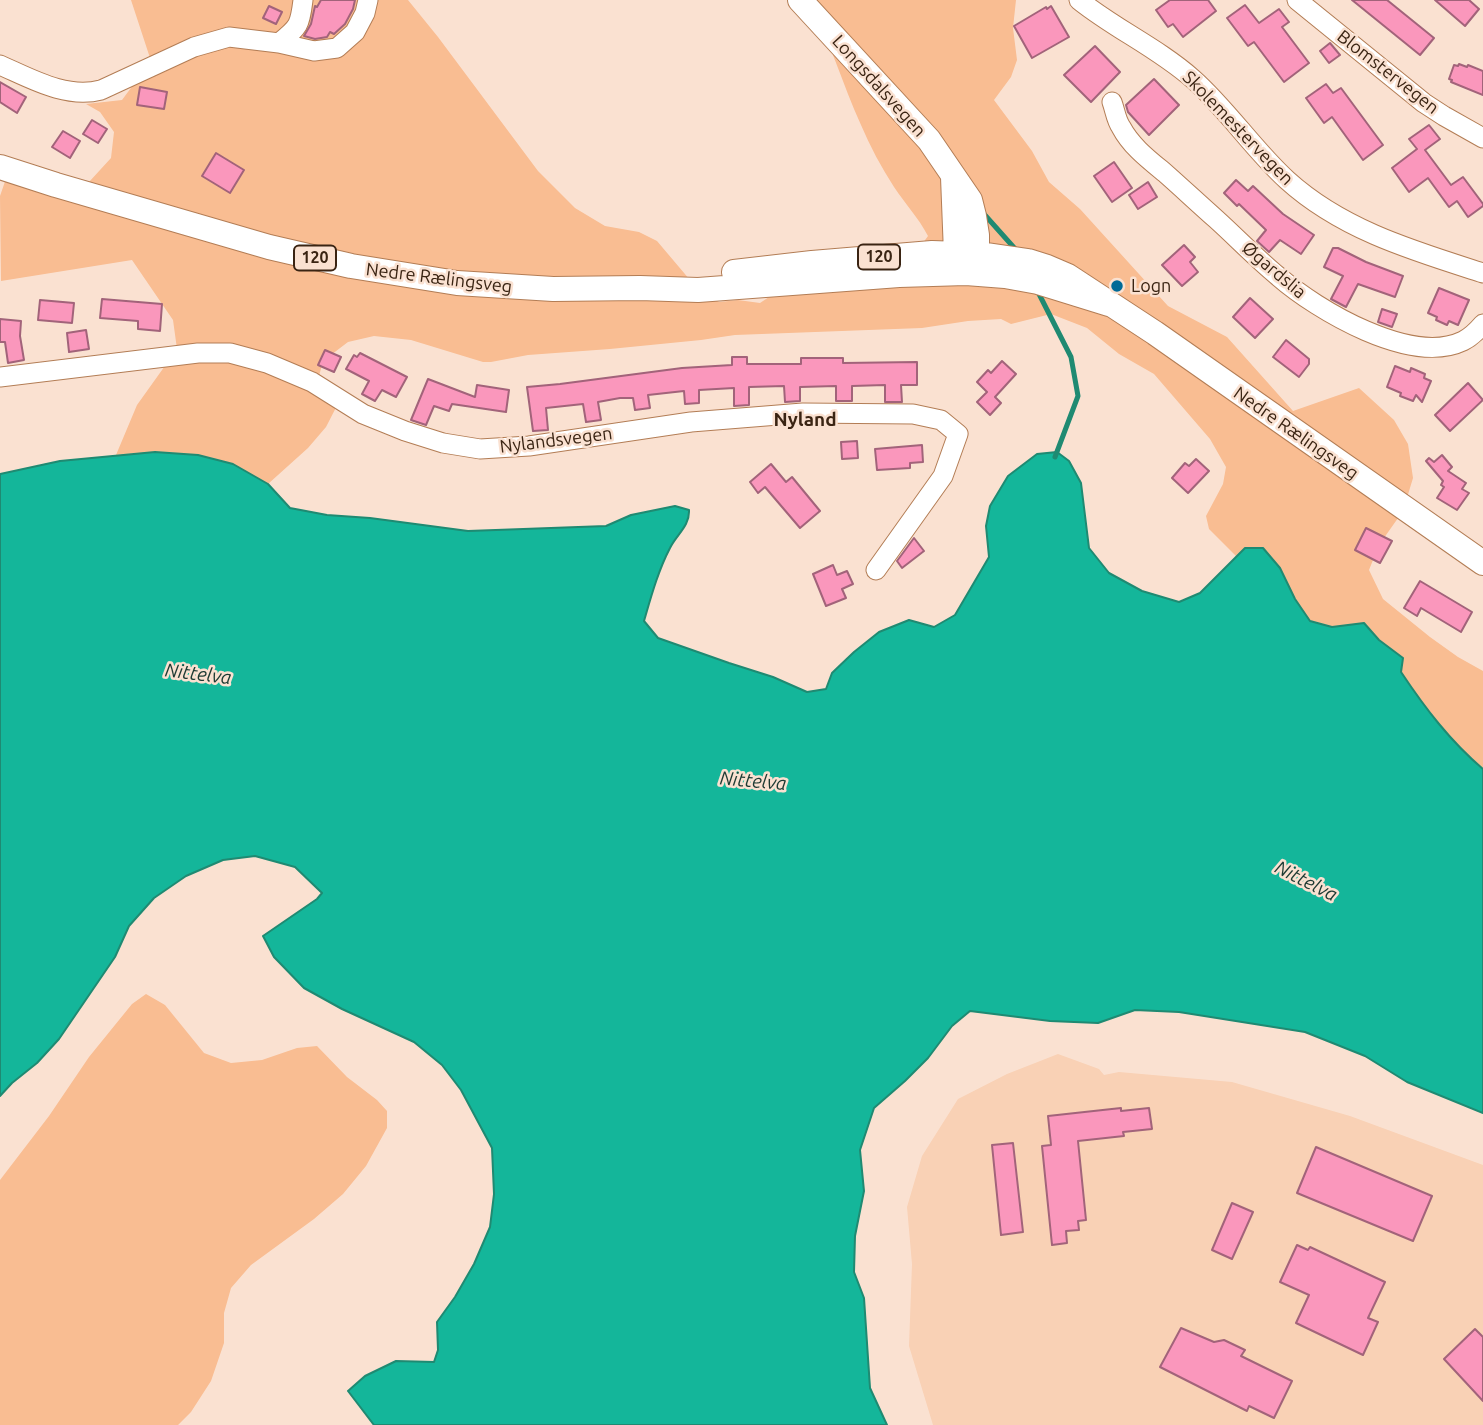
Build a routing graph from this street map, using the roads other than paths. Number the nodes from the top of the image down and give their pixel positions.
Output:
1 (303, 0) edge
2 (368, 0) edge
3 (800, 0) edge
4 (1079, 0) edge
5 (1297, 0) edge
6 (279, 43) junction
7 (0, 65) edge
8 (1112, 102) dead end
9 (1483, 138) edge
10 (0, 167) edge
11 (966, 260) junction
12 (1483, 273) edge
13 (1483, 324) edge
14 (0, 377) edge
15 (1483, 564) edge
16 (876, 570) dead end

1 - 6 street
2 - 6 street
3 - 11 main road, Longsdalsvegen
4 - 12 street, Skolemestervegen
5 - 9 street, Blomstervegen
6 - 7 street
8 - 13 street, Øgardslia
10 - 11 main road, Nedre Rælingsveg / 120
11 - 15 main road, Nedre Rælingsveg / 120
14 - 16 street, Nylandsvegen

